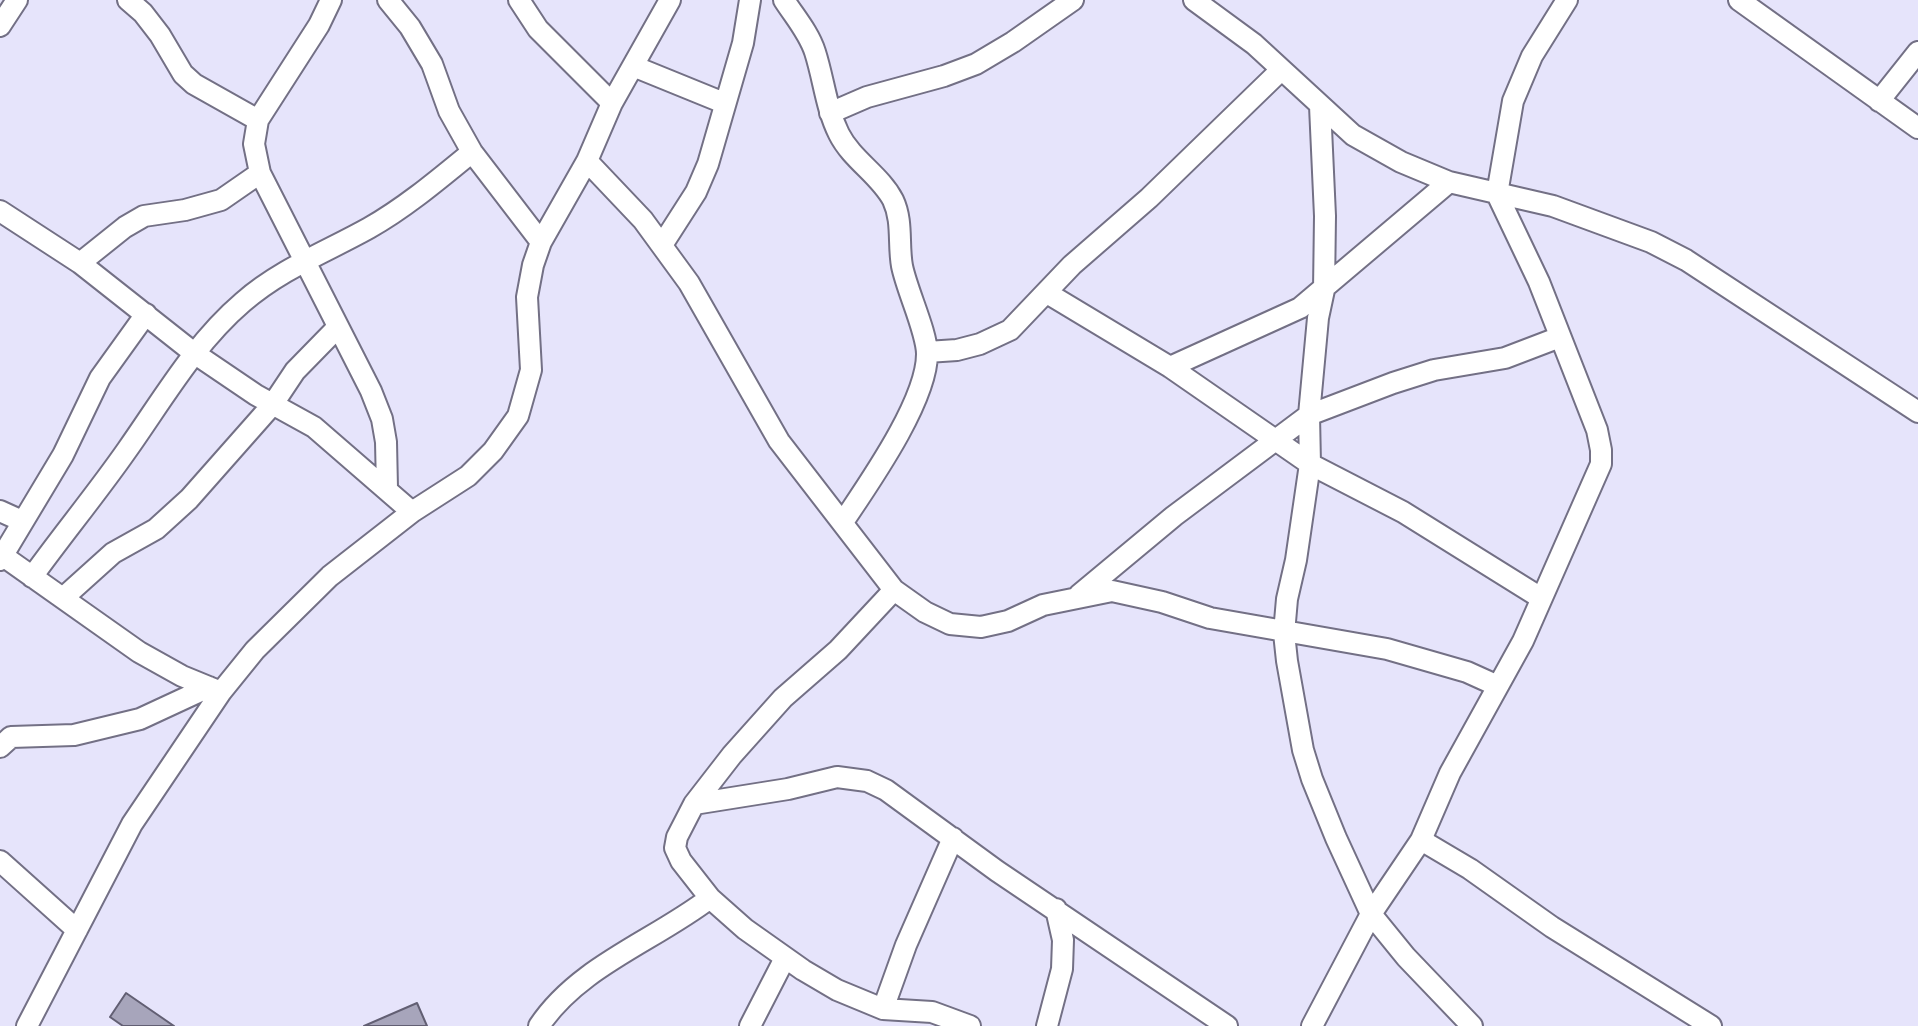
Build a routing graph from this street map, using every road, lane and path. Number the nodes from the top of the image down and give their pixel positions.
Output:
1 (17, 0) edge
2 (128, 0) edge
3 (331, 0) edge
4 (388, 0) edge
5 (519, 0) edge
6 (670, 0) edge
7 (750, 0) edge
8 (784, 0) edge
9 (1194, 0) edge
10 (1567, 0) edge
11 (1067, 2) edge
12 (1746, 2) edge
13 (0, 26) edge
14 (1918, 52) edge
15 (633, 66) junction
16 (1281, 70) junction
17 (1879, 101) junction
18 (612, 103) junction
19 (724, 103) junction
20 (1320, 106) junction
21 (830, 113) junction
22 (258, 120) junction
23 (1918, 128) edge
24 (472, 152) junction
25 (587, 161) junction
26 (260, 173) junction
27 (1449, 182) junction
28 (1497, 194) junction
29 (0, 211) edge
30 (541, 242) junction
31 (662, 245) junction
32 (303, 260) junction
33 (80, 263) junction
34 (1324, 290) junction
35 (1047, 293) junction
36 (146, 314) junction
37 (338, 327) junction
38 (1560, 337) junction
39 (927, 352) junction
40 (194, 353) junction
41 (1170, 367) junction
42 (273, 404) junction
43 (1918, 412) edge
44 (1309, 415) junction
45 (1277, 439) junction
46 (1310, 464) junction
47 (387, 488) junction
48 (0, 511) edge
49 (412, 512) junction
50 (22, 521) junction
51 (843, 522) junction
52 (1, 558) edge
53 (32, 577) junction
54 (894, 590) junction
55 (1078, 596) junction
56 (63, 598) junction
57 (1541, 598) junction
58 (1284, 633) junction
59 (1498, 686) junction
60 (215, 690) junction
61 (4, 737) edge
62 (694, 804) junction
63 (953, 838) junction
64 (1421, 840) junction
65 (0, 861) edge
66 (710, 898) junction
67 (1056, 909) junction
68 (1371, 914) junction
69 (77, 930) junction
70 (785, 958) junction
71 (883, 1009) junction
72 (27, 1026) edge
73 (539, 1026) edge
74 (750, 1026) edge
75 (970, 1026) edge
76 (1047, 1026) edge
77 (1227, 1026) edge
78 (1312, 1026) edge
79 (1472, 1026) edge
80 (1711, 1026) edge

1 - 13 street
2 - 22 street
3 - 22 street
4 - 24 street
5 - 18 street
6 - 15 street
7 - 19 street
8 - 21 street
9 - 16 street
10 - 28 street
11 - 21 street
12 - 17 street
14 - 17 street
15 - 18 street
15 - 19 street
16 - 20 street
16 - 35 street
17 - 23 street
18 - 25 street
19 - 31 street
20 - 27 street
20 - 34 street
21 - 39 street
22 - 26 street
24 - 30 street
24 - 32 street
25 - 30 street
25 - 31 street
26 - 32 street
26 - 33 street
27 - 28 street
27 - 34 street
28 - 38 street
28 - 43 street
29 - 33 street
30 - 49 street
31 - 51 street
32 - 37 street
32 - 40 street
33 - 36 street
34 - 41 street
34 - 44 street
35 - 39 street
35 - 41 street
36 - 40 street
36 - 50 street
37 - 42 street
37 - 47 street
38 - 44 street
38 - 57 street
39 - 51 street
40 - 42 street
40 - 53 street
41 - 45 street
42 - 47 street
42 - 56 street
44 - 45 street
44 - 46 street
45 - 46 street
45 - 55 street
46 - 57 street
46 - 58 street
47 - 49 street
48 - 50 street
49 - 60 street
50 - 52 street
51 - 54 street
52 - 53 street
53 - 56 street
54 - 55 street
54 - 62 street
55 - 58 street
56 - 60 street
57 - 59 street
58 - 59 street
58 - 68 street
59 - 64 street
60 - 61 street
60 - 69 street
62 - 63 street
62 - 66 street
63 - 67 street
63 - 71 street
64 - 68 street
64 - 80 street
65 - 69 street
66 - 70 street
66 - 73 street
67 - 76 street
67 - 77 street
68 - 78 street
68 - 79 street
69 - 72 street
70 - 71 street
70 - 74 street
71 - 75 street

